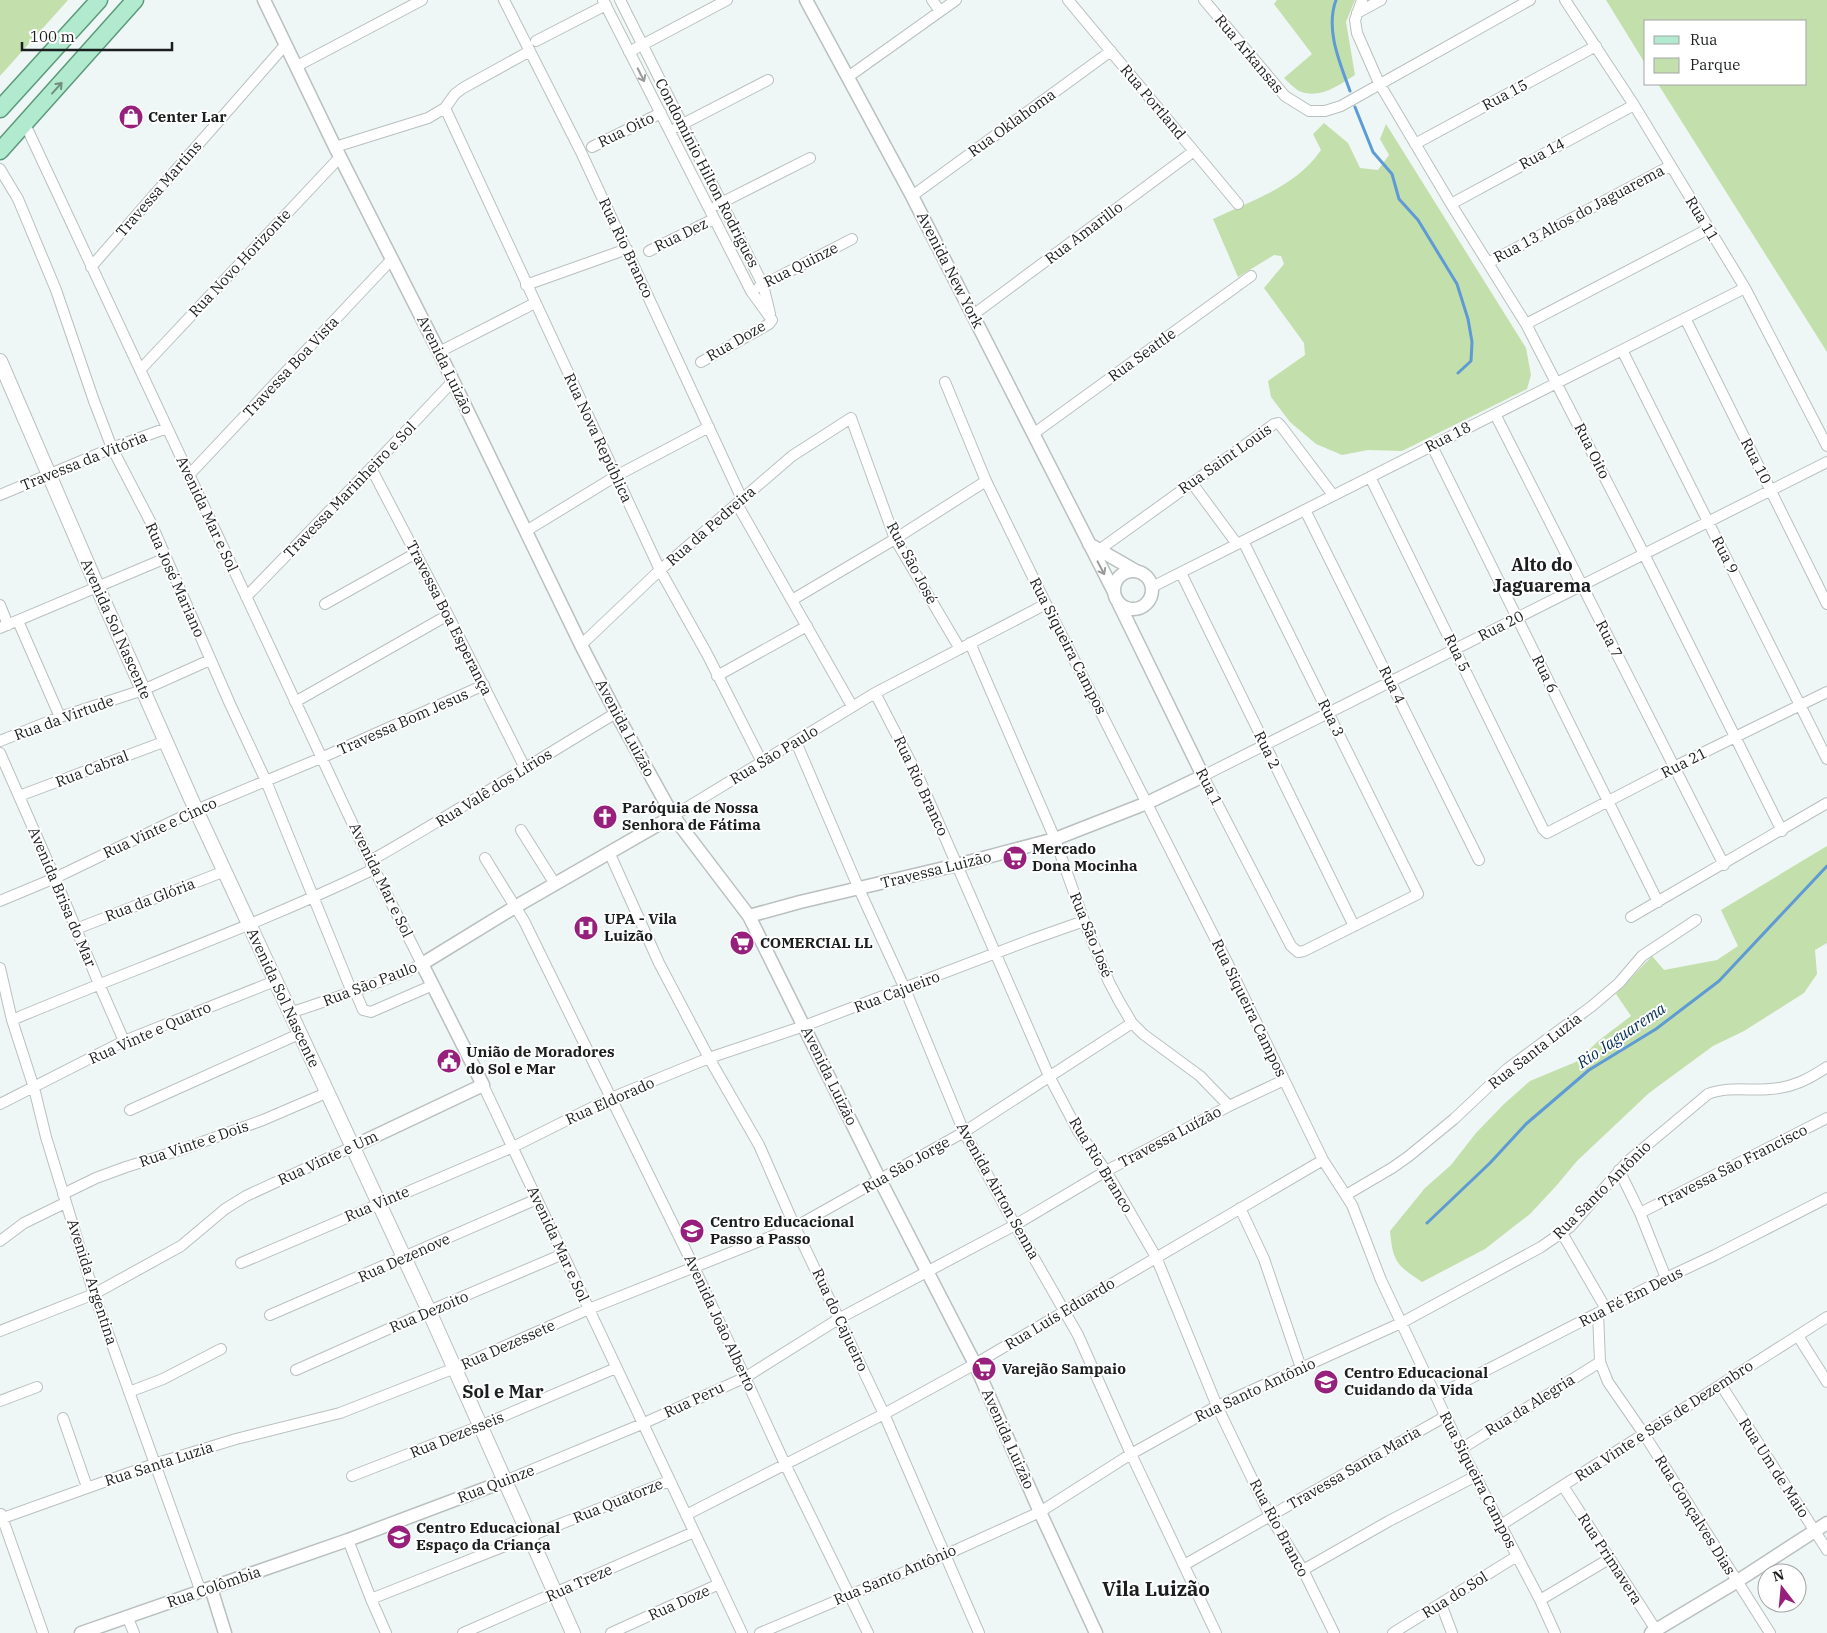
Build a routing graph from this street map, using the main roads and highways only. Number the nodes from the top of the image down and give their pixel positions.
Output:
1 (99, 0) edge
2 (135, 0) edge
3 (0, 109) edge
4 (0, 151) edge
5 (0, 363) edge
6 (573, 1633) edge

1 - 3 main road
4 -> 2 main road
5 - 6 main road, Avenida Sol Nascente

